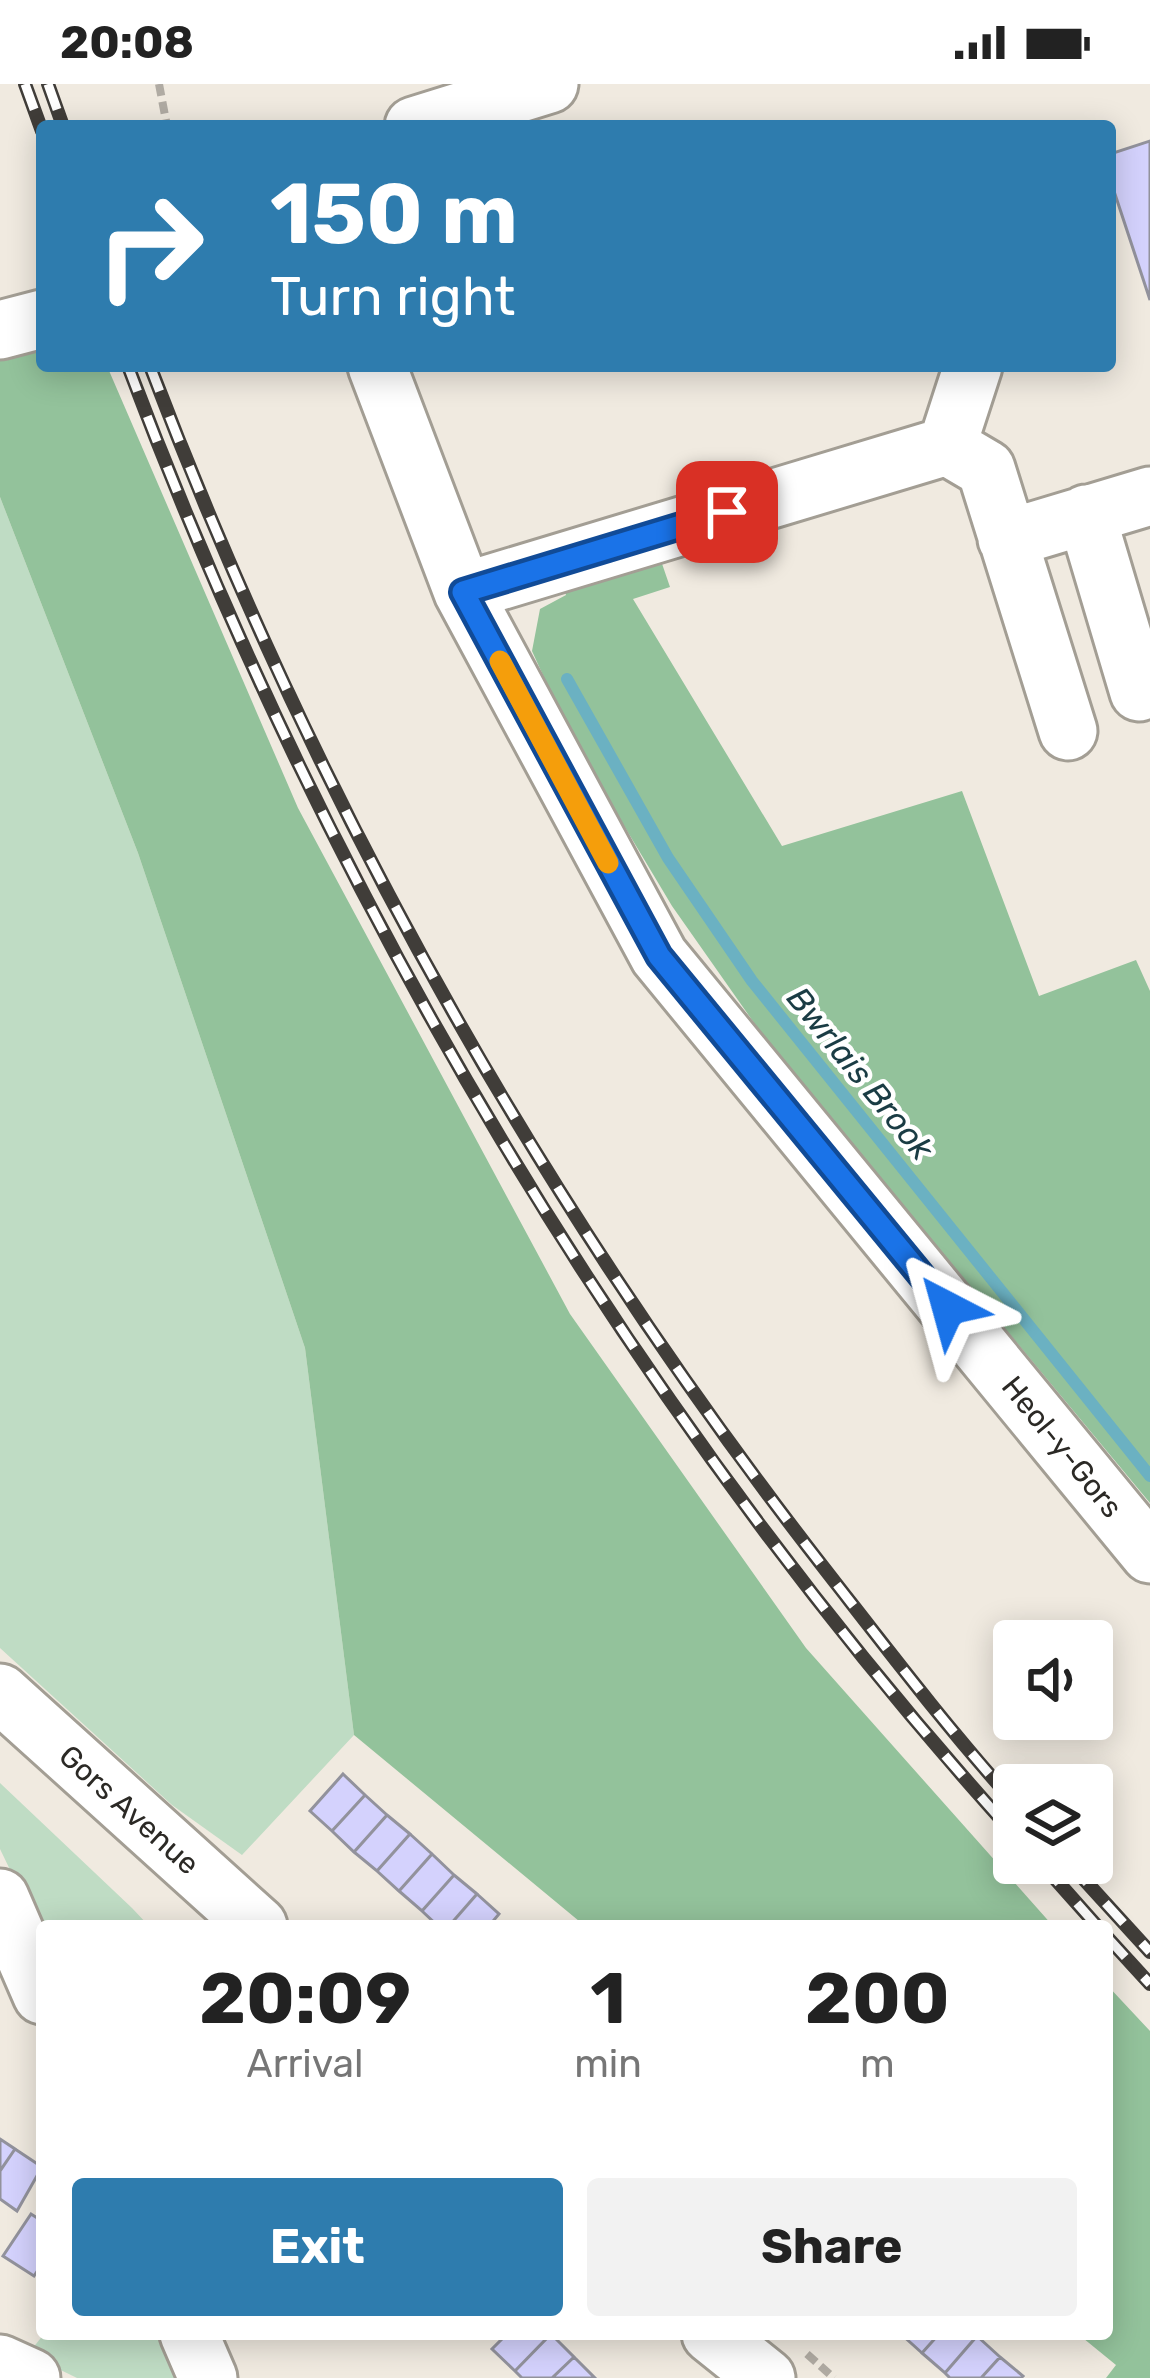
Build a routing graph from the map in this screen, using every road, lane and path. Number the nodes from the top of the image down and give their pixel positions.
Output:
1 (159, 84) edge
2 (549, 84) edge
3 (165, 120) edge
4 (433, 120) edge
5 (36, 321) edge
6 (0, 330) edge
7 (379, 372) edge
8 (971, 372) edge
9 (947, 446) junction
10 (1150, 496) edge
11 (1085, 514) junction
12 (1007, 539) junction
13 (463, 592) junction
14 (1132, 600) edge
15 (1150, 688) edge
16 (1068, 731) dead end
17 (1150, 1555) edge
18 (0, 1693) edge
19 (0, 1898) edge
20 (251, 1920) edge
21 (36, 1981) edge
22 (192, 2340) edge
23 (718, 2340) edge
24 (0, 2364) edge
25 (31, 2378) edge
26 (208, 2378) edge
27 (766, 2378) edge

1 - 3 path
2 - 4 street
5 - 6 street
7 - 13 street, Heol-y-Gors
8 - 9 street
9 - 12 street
9 - 13 street
10 - 11 street
11 - 12 street
11 - 14 street
12 - 16 street
13 - 17 street, Heol-y-Gors
14 - 15 street
18 - 20 street, Gors Avenue
19 - 21 street
22 - 26 street
23 - 27 street
24 - 25 street

